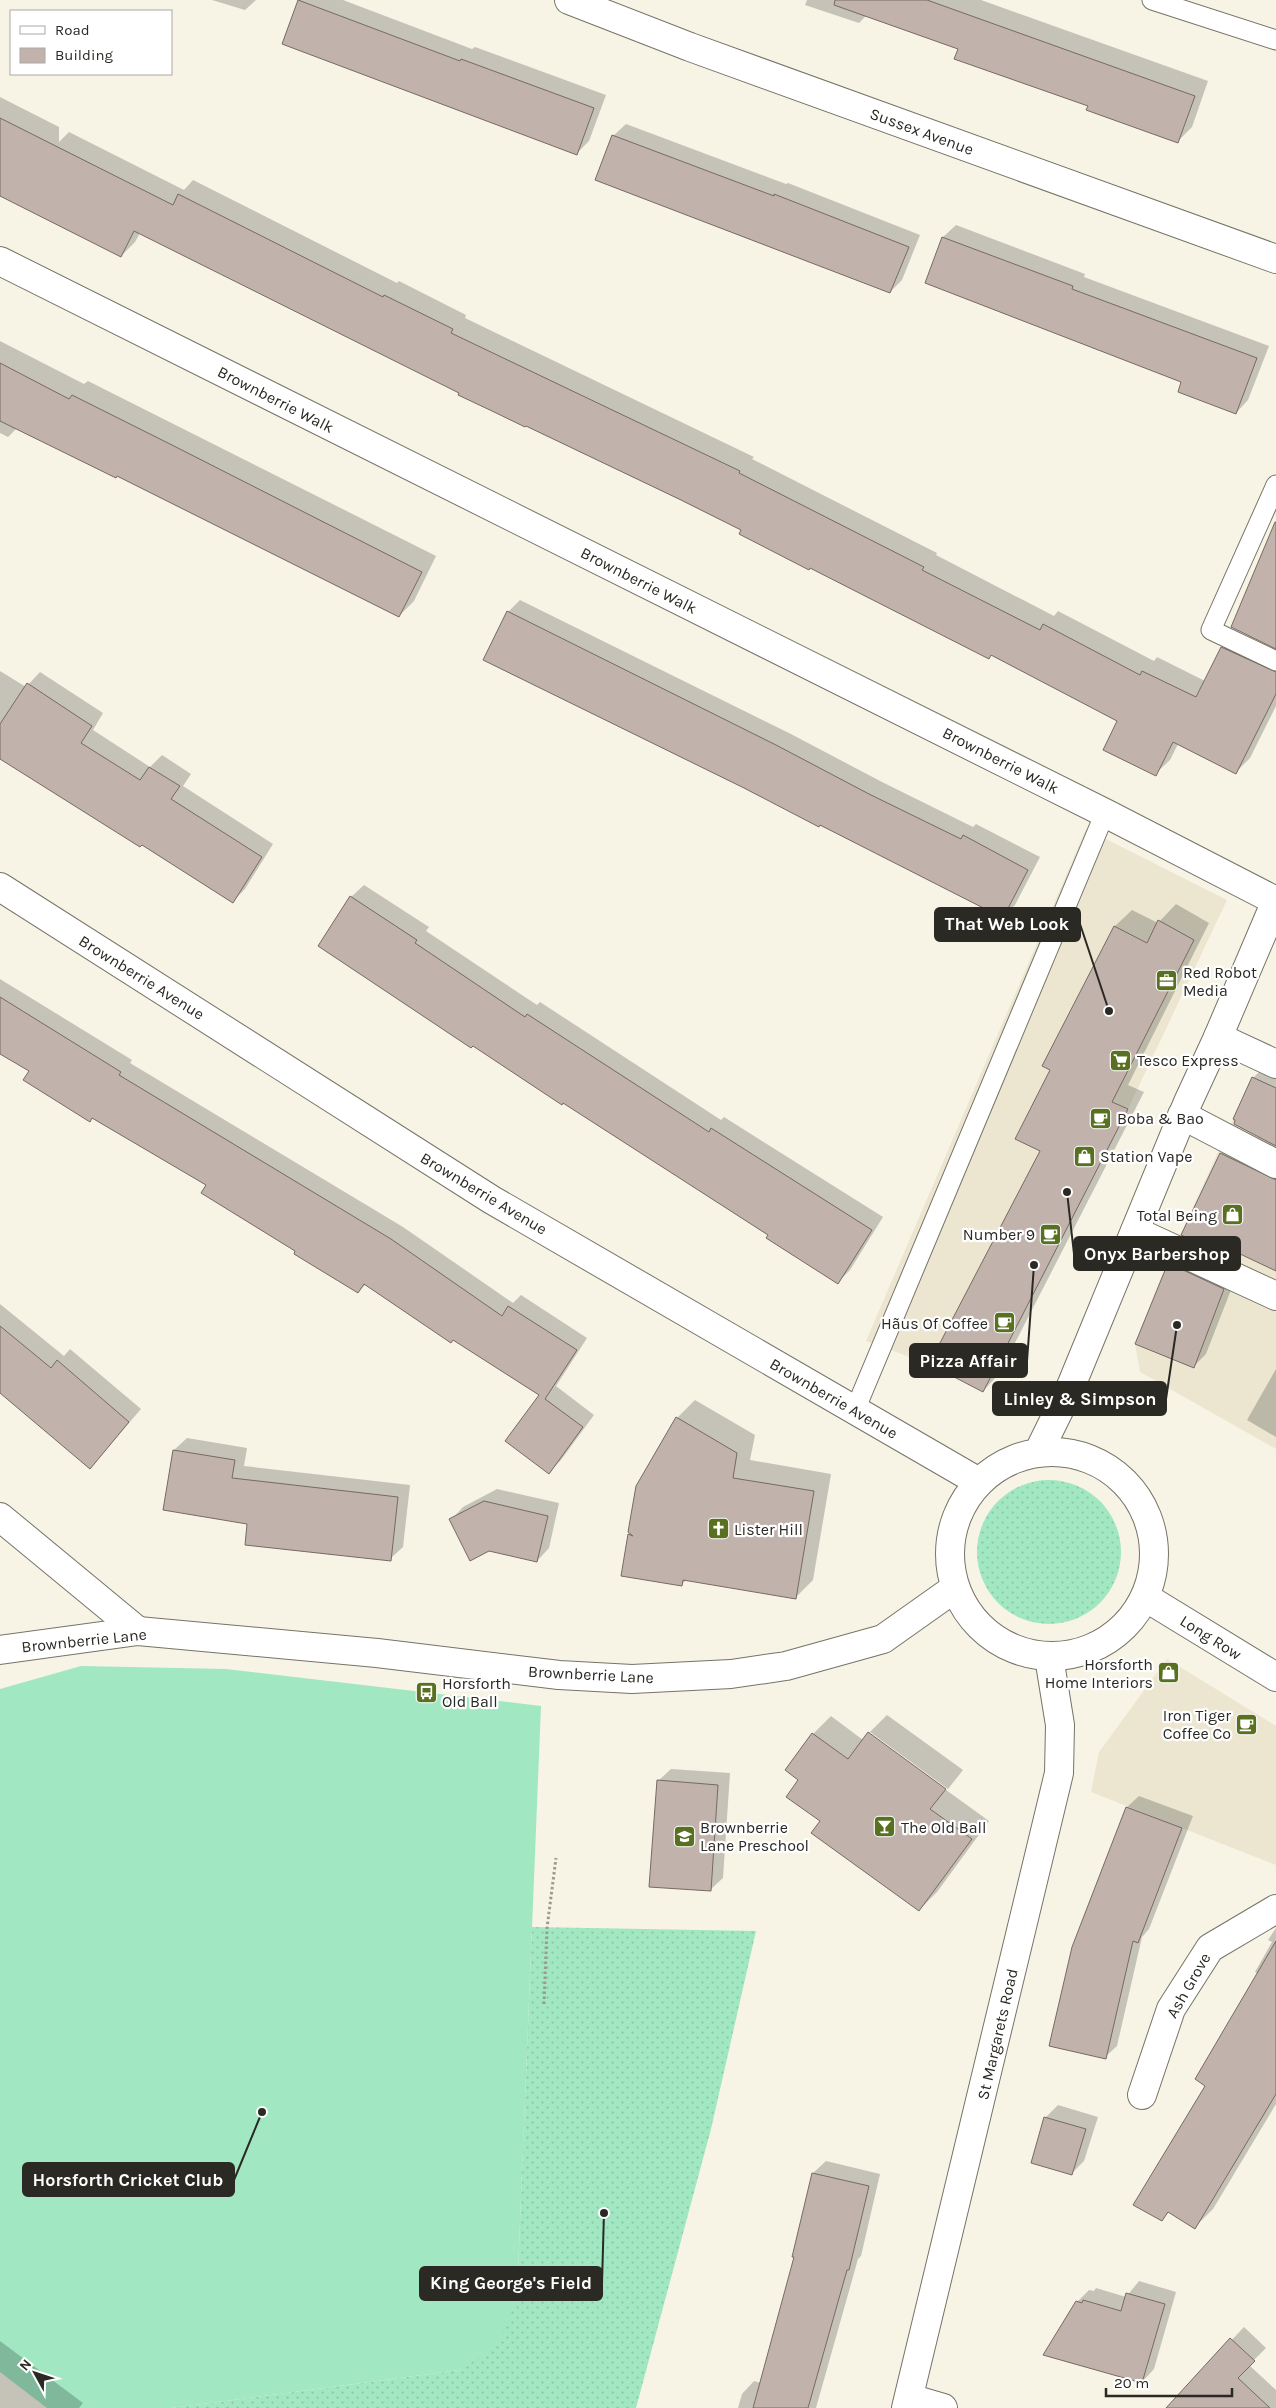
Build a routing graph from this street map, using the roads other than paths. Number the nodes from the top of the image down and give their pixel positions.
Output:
1 (569, 0) edge
2 (1152, 0) edge
3 (1276, 40) edge
4 (1276, 258) edge
5 (0, 261) edge
6 (1276, 484) edge
7 (1276, 661) edge
8 (1105, 813) junction
9 (0, 887) edge
10 (1276, 901) edge
11 (1218, 1038) junction
12 (1276, 1064) edge
13 (1182, 1115) junction
14 (1276, 1164) edge
15 (1135, 1231) junction
16 (1276, 1296) edge
17 (855, 1410) junction
18 (1038, 1453) junction
19 (980, 1482) junction
20 (0, 1517) edge
21 (955, 1588) junction
22 (1145, 1598) junction
23 (138, 1631) junction
24 (0, 1650) edge
25 (1048, 1657) junction
26 (1276, 1678) edge
27 (1276, 1909) edge
28 (1142, 2095) dead end
29 (908, 2403) edge
30 (943, 2408) edge

1 - 4 street, Sussex Avenue
2 - 3 lane
5 - 8 street, Brownberrie Walk
6 - 7 lane
8 - 10 street, Brownberrie Walk
8 - 17 lane
9 - 17 street, Brownberrie Avenue
10 - 11 street
11 - 12 street
11 - 13 street
13 - 14 street
13 - 15 street
15 - 16 street
15 - 18 street
17 - 19 street, Brownberrie Avenue
18 - 19 street
18 - 22 street
19 - 21 street
20 - 23 street
21 - 23 street, Brownberrie Lane
21 - 25 street
22 - 25 street
22 - 26 street, Long Row
23 - 24 street, Brownberrie Lane
25 - 29 street, St Margarets Road
27 - 28 street, Ash Grove
29 - 30 street

